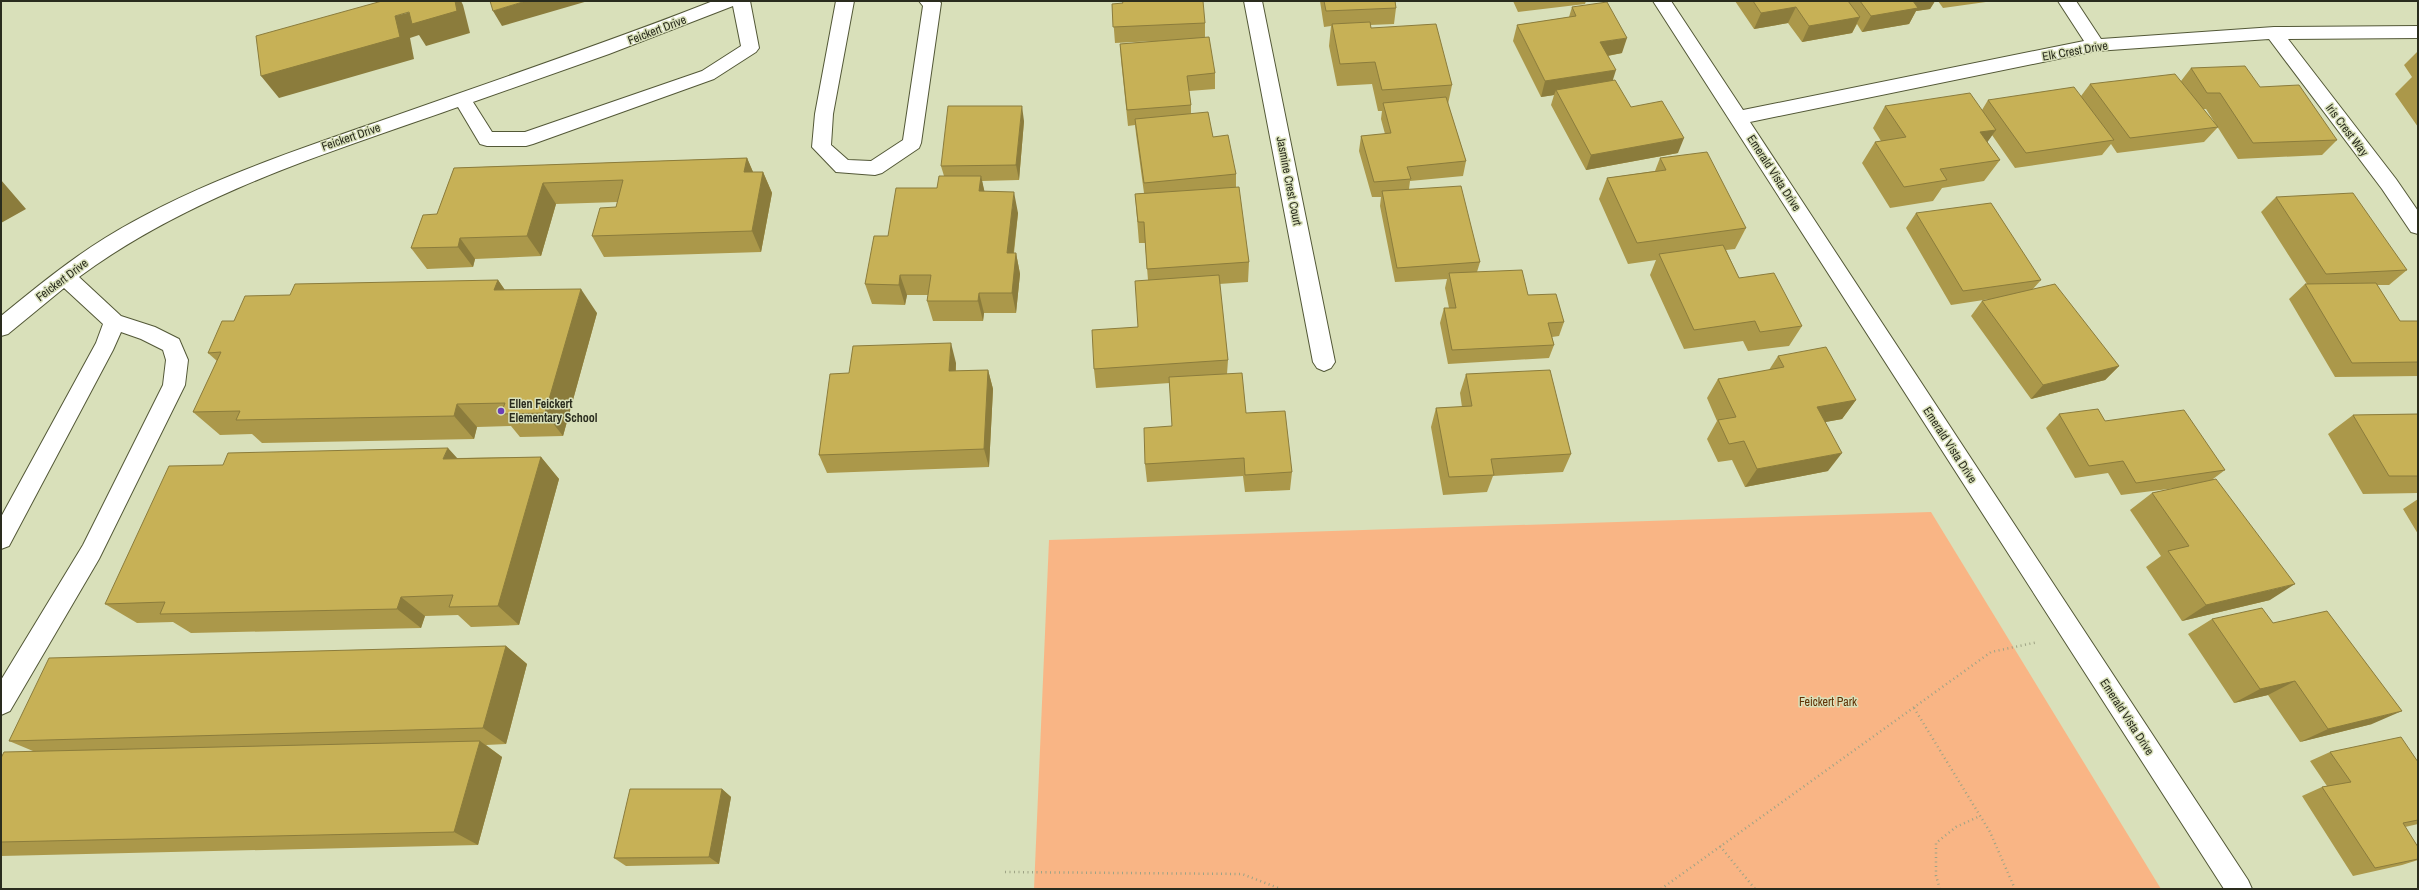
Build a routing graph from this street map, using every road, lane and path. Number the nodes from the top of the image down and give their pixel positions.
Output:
1 (729, 1) edge
2 (741, 1) edge
3 (845, 1) edge
4 (928, 1) edge
5 (1253, 1) edge
6 (1662, 1) edge
7 (2067, 1) edge
8 (2418, 32) edge
9 (2274, 33) junction
10 (2096, 45) junction
11 (462, 99) junction
12 (1738, 118) junction
13 (2418, 227) edge
14 (66, 276) junction
15 (114, 322) junction
16 (1, 328) edge
17 (1324, 362) dead end
18 (1, 539) edge
19 (2074, 635) junction
20 (1, 703) edge
21 (1914, 708) junction
22 (1980, 816) junction
23 (1720, 846) junction
24 (1004, 872) dead end
25 (1281, 889) edge
26 (1661, 889) edge
27 (1755, 889) edge
28 (1940, 889) edge
29 (2015, 889) edge
30 (2239, 889) edge

1 - 11 street, Feickert Drive
2 - 11 street
3 - 4 street
5 - 17 street, Jasmine Crest Court
6 - 12 street, Emerald Vista Drive
7 - 10 street
8 - 9 street, Elk Crest Drive
9 - 10 street, Elk Crest Drive
9 - 13 street, Iris Crest Way
10 - 12 street, Elk Crest Drive
11 - 14 street, Feickert Drive
12 - 19 street, Emerald Vista Drive
14 - 15 street
14 - 16 street, Feickert Drive
15 - 18 street
15 - 20 street
19 - 21 path
19 - 30 street, Emerald Vista Drive
21 - 22 path
21 - 23 path
22 - 28 path
22 - 29 path
23 - 26 path
23 - 27 path
24 - 25 path

